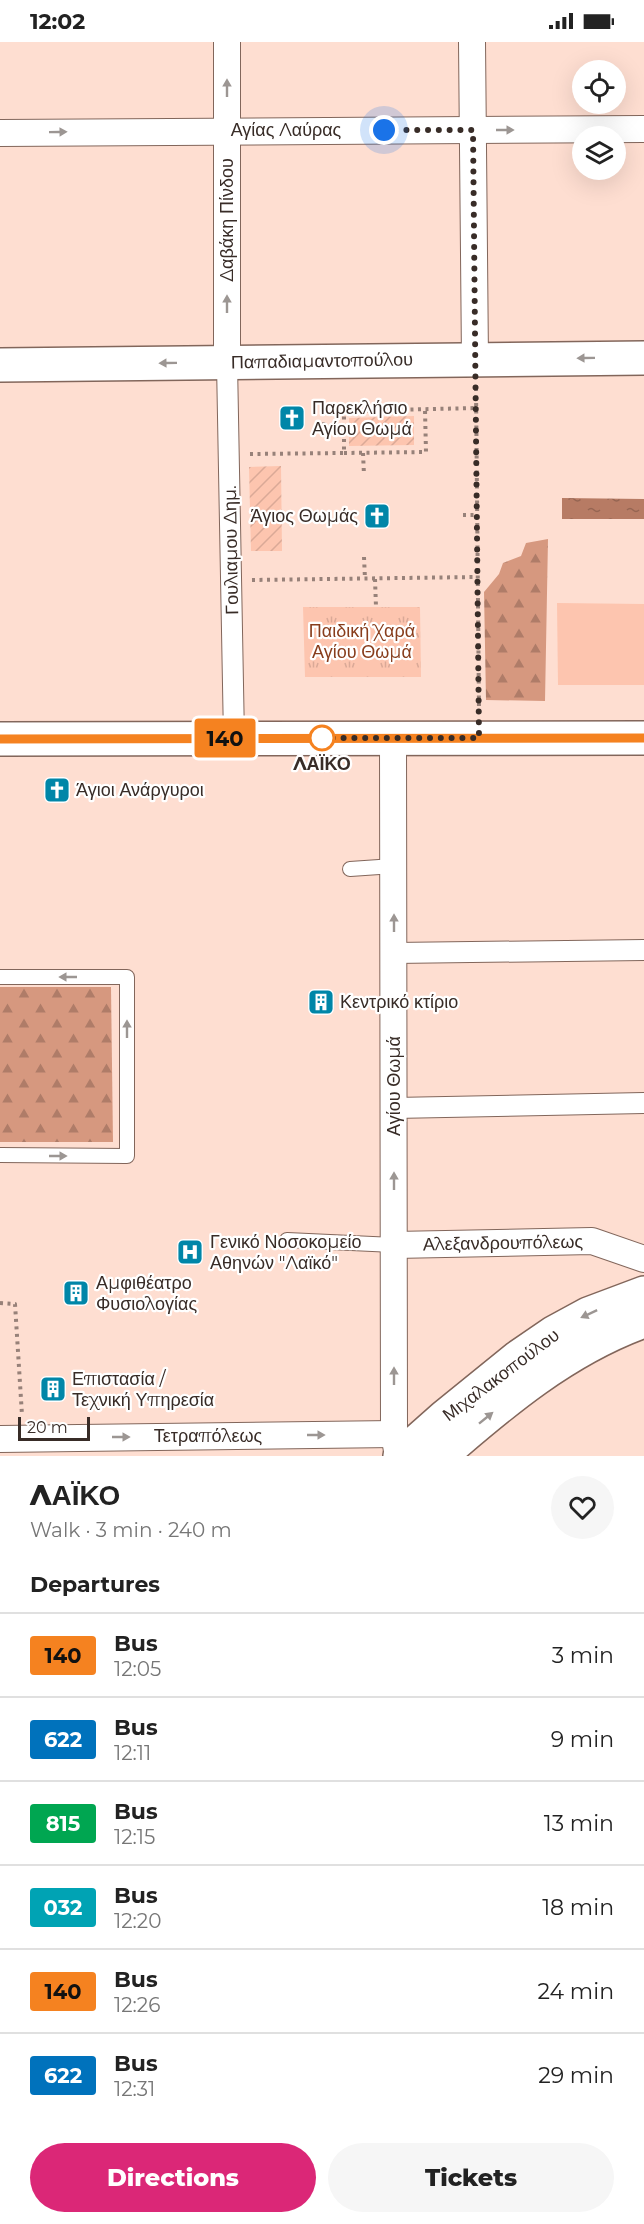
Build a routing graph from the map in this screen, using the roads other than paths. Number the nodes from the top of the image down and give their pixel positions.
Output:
1 (227, 42) edge
2 (472, 42) edge
3 (644, 129) edge
4 (227, 130) junction
5 (473, 130) junction
6 (0, 133) edge
7 (644, 357) edge
8 (475, 360) junction
9 (227, 363) junction
10 (0, 365) edge
11 (234, 738) junction
12 (393, 738) junction
13 (644, 738) edge
14 (0, 739) edge
15 (394, 866) junction
16 (350, 869) dead end
17 (644, 950) edge
18 (394, 953) junction
19 (0, 977) edge
20 (644, 1103) edge
21 (394, 1108) junction
22 (0, 1155) edge
23 (287, 1240) dead end
24 (394, 1245) junction
25 (644, 1259) edge
26 (644, 1293) edge
27 (644, 1322) edge
28 (16, 1439) edge
29 (397, 1449) edge
30 (441, 1456) edge

4 -> 1 street, Δαβάκη Πίνδου
2 - 5 street
5 -> 3 street, Αγίας Λαύρας
4 - 5 street, Αγίας Λαύρας
6 -> 4 street, Αγίας Λαύρας
9 -> 4 street, Δαβάκη Πίνδου
5 - 8 street
7 -> 8 street, Παπαδιαμαντοπούλου
8 - 9 street, Παπαδιαμαντοπούλου
9 -> 10 street, Παπαδιαμαντοπούλου
9 - 11 street, Γουλιαμου Δημ.
11 - 12 street
11 - 14 street
12 - 13 street
12 - 15 street, Αγίου Θωμά
15 - 16 lane
18 -> 15 street, Αγίου Θωμά
17 - 18 street
18 - 21 street, Αγίου Θωμά
22 -> 19 lane
20 - 21 street
24 -> 21 street, Αγίου Θωμά
23 - 24 lane
24 - 25 street, Αλεξανδρουπόλεως
29 -> 24 street, Αγίου Θωμά
26 -> 29 street, Μιχαλακοπούλου
30 -> 27 street, Μιχαλακοπούλου
28 -> 29 street, Τετραπόλεως

